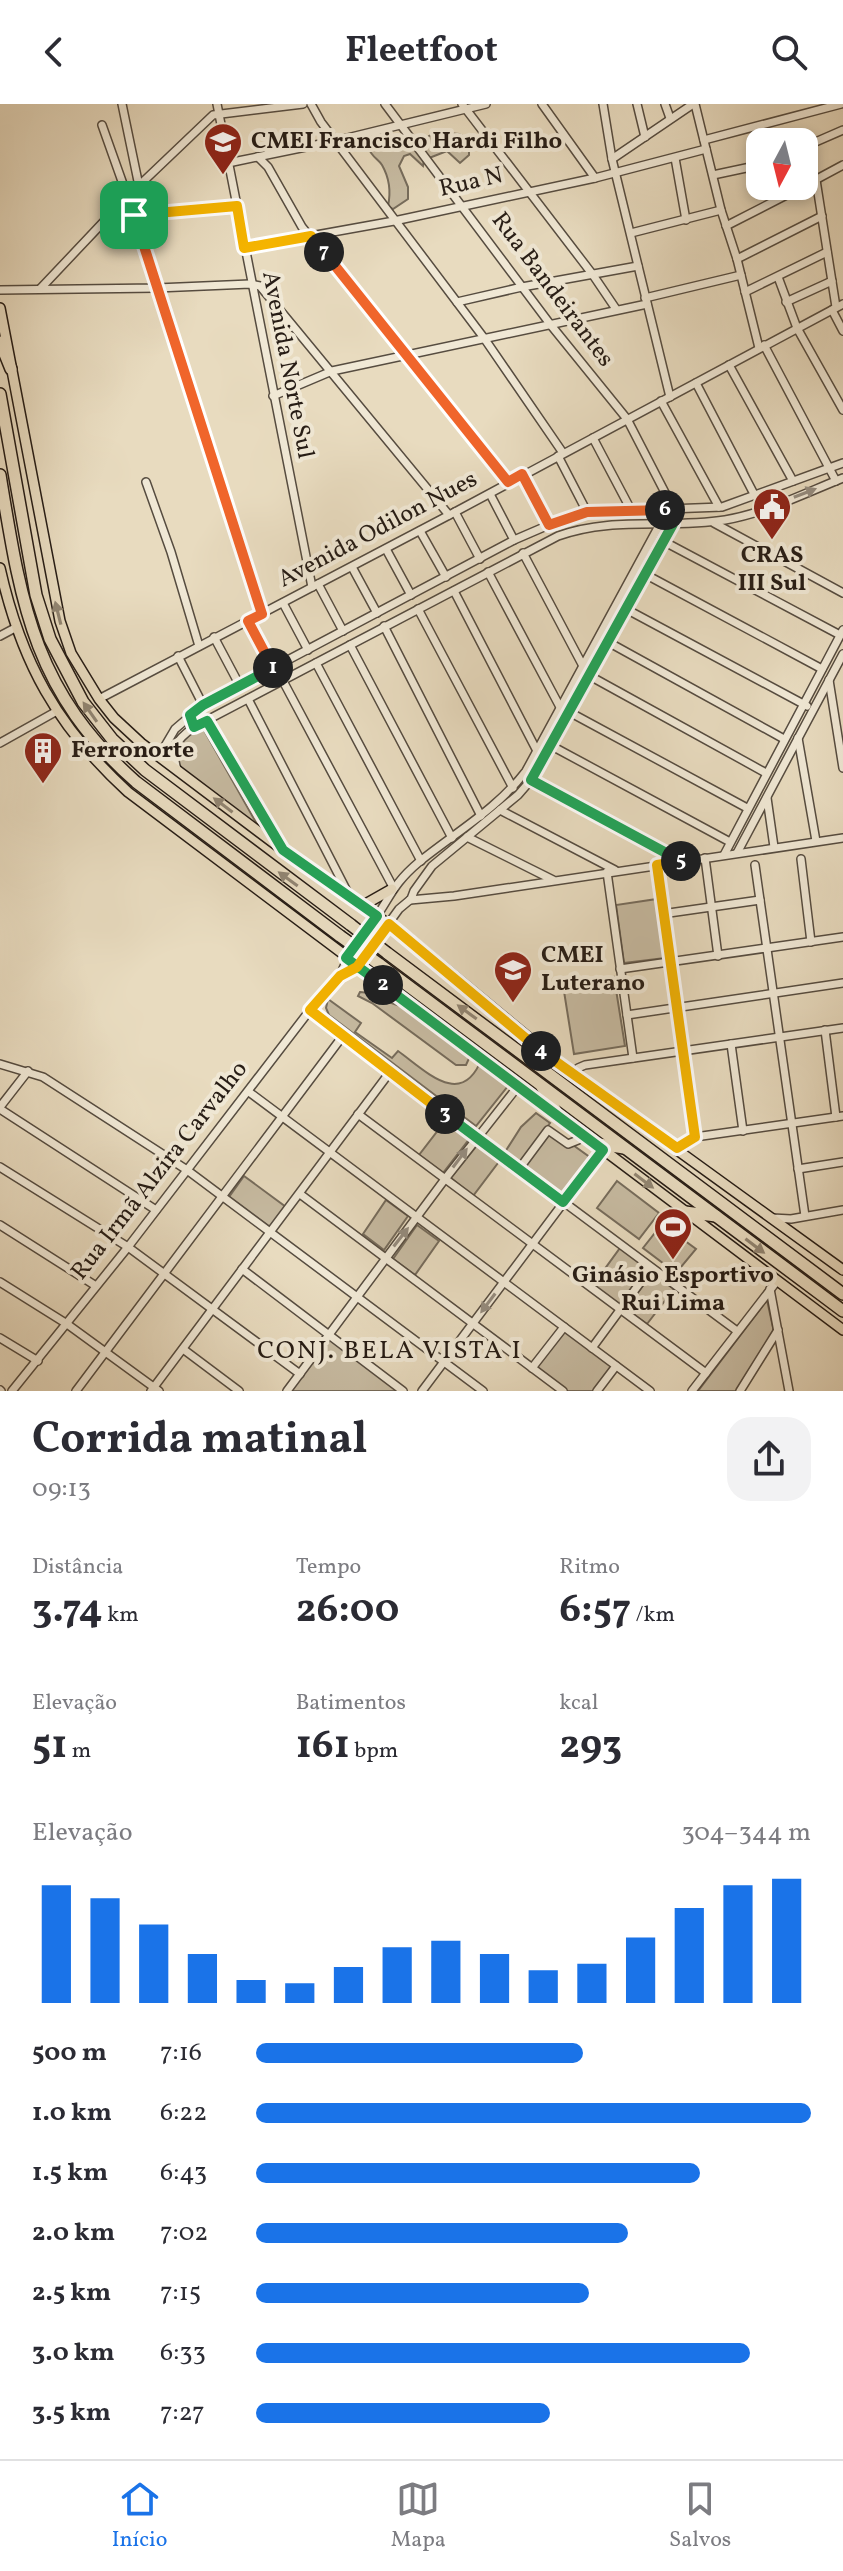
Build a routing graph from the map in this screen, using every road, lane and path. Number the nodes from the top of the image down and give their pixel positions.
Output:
1 (122, 104) edge
2 (303, 104) edge
3 (311, 104) edge
4 (385, 104) edge
5 (486, 104) edge
6 (542, 104) edge
7 (603, 104) edge
8 (637, 104) edge
9 (665, 104) edge
10 (694, 104) edge
11 (841, 104) edge
12 (464, 106) edge
13 (218, 108) edge
14 (670, 118) junction
15 (399, 124) junction
16 (102, 125) dead end
17 (843, 130) edge
18 (645, 137) junction
19 (335, 141) junction
20 (818, 141) edge
21 (705, 145) junction
22 (258, 157) junction
23 (675, 158) junction
24 (612, 159) junction
25 (228, 163) junction
26 (843, 165) edge
27 (746, 168) edge
28 (616, 172) junction
29 (713, 175) junction
30 (595, 178) junction
31 (818, 179) edge
32 (139, 186) junction
33 (529, 191) junction
34 (818, 192) edge
35 (127, 197) junction
36 (777, 200) edge
37 (462, 205) junction
38 (237, 206) junction
39 (721, 210) junction
40 (134, 215) junction
41 (822, 216) junction
42 (686, 220) junction
43 (394, 221) junction
44 (726, 226) junction
45 (631, 233) junction
46 (311, 236) junction
47 (244, 248) junction
48 (827, 252) junction
49 (737, 259) junction
50 (638, 266) junction
51 (593, 275) junction
52 (741, 275) junction
53 (778, 277) junction
54 (832, 281) junction
55 (250, 284) junction
56 (522, 287) junction
57 (157, 288) junction
58 (40, 289) junction
59 (0, 290) edge
60 (745, 292) junction
61 (646, 301) junction
62 (457, 302) junction
63 (786, 302) junction
64 (837, 307) edge
65 (0, 308) edge
66 (616, 309) junction
67 (550, 324) junction
68 (797, 328) junction
69 (843, 331) edge
70 (484, 338) junction
71 (0, 342) edge
72 (762, 346) junction
73 (407, 355) junction
74 (729, 365) junction
75 (11, 369) junction
76 (332, 371) junction
77 (696, 383) junction
78 (0, 394) edge
79 (273, 396) junction
80 (670, 397) junction
81 (661, 401) junction
82 (843, 410) edge
83 (627, 419) junction
84 (593, 438) junction
85 (560, 454) junction
86 (843, 463) edge
87 (829, 468) junction
88 (522, 474) junction
89 (0, 475) edge
90 (839, 479) edge
91 (793, 481) junction
92 (146, 482) dead end
93 (508, 482) junction
94 (490, 494) junction
95 (755, 496) junction
96 (719, 507) junction
97 (631, 510) junction
98 (674, 510) junction
99 (587, 512) junction
100 (452, 514) junction
101 (712, 522) junction
102 (660, 524) junction
103 (673, 524) junction
104 (549, 525) junction
105 (420, 531) junction
106 (514, 540) junction
107 (663, 541) junction
108 (386, 549) junction
109 (523, 553) junction
110 (480, 559) junction
111 (352, 567) junction
112 (0, 568) edge
113 (462, 568) junction
114 (636, 569) junction
115 (488, 572) junction
116 (645, 574) junction
117 (446, 577) junction
118 (471, 581) junction
119 (315, 585) junction
120 (454, 591) junction
121 (843, 593) edge
122 (411, 595) junction
123 (283, 603) junction
124 (418, 609) junction
125 (626, 609) junction
126 (377, 613) junction
127 (262, 614) junction
128 (248, 621) junction
129 (384, 626) junction
130 (15, 628) junction
131 (343, 631) junction
132 (842, 633) edge
133 (0, 636) edge
134 (214, 637) junction
135 (608, 642) junction
136 (350, 645) junction
137 (199, 646) junction
138 (308, 650) junction
139 (843, 654) edge
140 (178, 656) junction
141 (316, 663) junction
142 (583, 666) junction
143 (273, 668) junction
144 (822, 669) junction
145 (590, 676) junction
146 (829, 679) junction
147 (283, 681) junction
148 (240, 686) junction
149 (99, 699) junction
150 (248, 699) junction
151 (803, 704) junction
152 (203, 705) junction
153 (560, 707) junction
154 (813, 709) junction
155 (57, 711) junction
156 (570, 712) junction
157 (190, 715) junction
158 (207, 721) junction
159 (194, 727) junction
160 (798, 738) junction
161 (784, 739) junction
162 (0, 743) edge
163 (550, 745) junction
164 (537, 751) junction
165 (155, 754) junction
166 (843, 768) edge
167 (178, 772) junction
168 (766, 773) junction
169 (531, 780) junction
170 (513, 788) junction
171 (767, 796) junction
172 (747, 808) junction
173 (500, 810) junction
174 (481, 816) junction
175 (467, 837) junction
176 (452, 838) junction
177 (843, 838) edge
178 (816, 841) junction
179 (730, 842) junction
180 (774, 847) junction
181 (283, 850) junction
182 (737, 853) junction
183 (724, 855) junction
184 (705, 858) junction
185 (801, 859) dead end
186 (421, 861) junction
187 (681, 861) junction
188 (657, 865) junction
189 (755, 865) dead end
190 (611, 871) junction
191 (553, 880) junction
192 (394, 887) junction
193 (414, 891) junction
194 (351, 899) junction
195 (760, 900) junction
196 (408, 902) junction
197 (362, 906) junction
198 (710, 907) junction
199 (662, 914) junction
200 (377, 916) junction
201 (389, 924) junction
202 (843, 937) edge
203 (811, 942) junction
204 (766, 949) junction
205 (718, 956) junction
206 (346, 958) junction
207 (669, 963) junction
208 (357, 967) junction
209 (620, 969) junction
210 (340, 976) junction
211 (843, 983) edge
212 (772, 993) junction
213 (676, 1007) junction
214 (310, 1010) junction
215 (627, 1015) junction
216 (843, 1028) edge
217 (825, 1030) junction
218 (342, 1037) junction
219 (779, 1037) junction
220 (731, 1044) junction
221 (682, 1051) junction
222 (633, 1058) junction
223 (2, 1067) edge
224 (28, 1071) junction
225 (390, 1072) junction
226 (575, 1076) junction
227 (540, 1084) junction
228 (519, 1085) junction
229 (249, 1092) junction
230 (0, 1108) edge
231 (358, 1114) junction
232 (839, 1116) edge
233 (284, 1117) junction
234 (560, 1118) junction
235 (792, 1123) junction
236 (743, 1131) junction
237 (583, 1135) junction
238 (476, 1137) junction
239 (695, 1137) junction
240 (598, 1146) junction
241 (626, 1148) junction
242 (677, 1148) junction
243 (331, 1153) junction
244 (843, 1162) edge
245 (0, 1167) edge
246 (519, 1169) junction
247 (798, 1169) junction
248 (187, 1170) junction
249 (445, 1179) junction
250 (300, 1194) junction
251 (222, 1197) junction
252 (563, 1202) junction
253 (156, 1210) junction
254 (843, 1210) edge
255 (685, 1212) junction
256 (717, 1216) junction
257 (805, 1216) junction
258 (417, 1217) junction
259 (788, 1223) junction
260 (0, 1225) edge
261 (270, 1232) junction
262 (531, 1243) junction
263 (128, 1247) junction
264 (385, 1258) junction
265 (843, 1259) edge
266 (832, 1261) junction
267 (651, 1268) junction
268 (242, 1269) junction
269 (843, 1270) edge
270 (164, 1274) junction
271 (0, 1282) edge
272 (503, 1282) junction
273 (774, 1285) junction
274 (96, 1286) junction
275 (843, 1294) edge
276 (357, 1297) junction
277 (212, 1309) junction
278 (620, 1309) junction
279 (843, 1311) edge
280 (67, 1324) junction
281 (472, 1324) junction
282 (564, 1327) junction
283 (778, 1330) junction
284 (843, 1330) edge
285 (737, 1331) junction
286 (329, 1334) junction
287 (0, 1338) edge
288 (592, 1348) junction
289 (183, 1349) junction
290 (106, 1351) junction
291 (38, 1361) junction
292 (444, 1362) junction
293 (616, 1366) junction
294 (532, 1368) junction
295 (706, 1373) junction
296 (300, 1374) junction
297 (155, 1390) edge
298 (560, 1390) edge
299 (12, 1391) edge
300 (76, 1391) edge
301 (239, 1391) edge
302 (287, 1391) edge
303 (403, 1391) edge
304 (422, 1391) edge
305 (483, 1391) edge
306 (597, 1391) edge
307 (650, 1391) edge
308 (692, 1391) edge
309 (740, 1391) edge
310 (789, 1391) edge

1 - 32 street
2 - 13 street
3 - 19 street
4 - 15 street, Rua Bandeirantes
5 - 12 street
6 - 30 street
7 - 24 street
8 - 18 street
9 - 14 street
10 - 14 street
10 - 21 street
11 - 21 street, Rua N
12 - 15 street
12 - 33 street
13 - 25 street, Avenida Norte Sul
13 - 32 street
14 - 18 street
15 - 19 street
15 - 37 street, Rua Bandeirantes
16 - 35 street
17 - 20 street
18 - 24 street
19 - 22 street
19 - 43 street
21 - 23 street, Rua N
21 - 29 street
22 - 25 street
22 - 46 street
23 - 28 street, Rua N
23 - 42 street
24 - 28 street
25 - 38 street, Avenida Norte Sul
26 - 31 street
27 - 29 street
28 - 30 street, Rua N
28 - 45 street
29 - 39 street
30 - 33 street, Rua N
32 - 35 street
33 - 37 street, Rua N
33 - 51 street
34 - 41 street
35 - 40 street
35 - 58 street
36 - 44 street
37 - 43 street, Rua N
37 - 56 street, Rua Bandeirantes
38 - 40 street
38 - 47 street, Avenida Norte Sul
39 - 42 street
39 - 44 street
40 - 57 street
41 - 48 street
41 - 49 street
42 - 45 street
43 - 46 street, Rua N
43 - 62 street
44 - 49 street
45 - 50 street
46 - 47 street, Rua N
46 - 73 street
47 - 55 street, Avenida Norte Sul
48 - 53 street
48 - 54 street
49 - 52 street
50 - 51 street
50 - 61 street
51 - 56 street
51 - 66 street
52 - 60 street
52 - 61 street
53 - 60 street
53 - 63 street
54 - 63 street
54 - 64 street
55 - 57 street
55 - 76 street
55 - 79 street, Avenida Norte Sul
56 - 62 street
56 - 67 street, Rua Bandeirantes
57 - 58 street
57 - 127 street
58 - 59 street
60 - 72 street
61 - 66 street
61 - 80 street
62 - 70 street
63 - 68 street
64 - 68 street, Avenida Odilon Nues
64 - 69 street
65 - 75 main road
66 - 67 street
67 - 70 street
67 - 83 street, Rua Bandeirantes
68 - 72 street, Avenida Odilon Nues
68 - 82 street
70 - 73 street
70 - 85 street
71 - 75 highway
72 - 74 street, Avenida Odilon Nues
72 - 87 street
73 - 76 street
73 - 93 street
74 - 77 street, Avenida Odilon Nues
74 - 91 street
149 -> 75 main road
76 - 79 street
76 - 100 street
77 - 80 street, Avenida Odilon Nues
77 - 95 street
275 -> 78 highway, bridge
79 - 119 street, Avenida Norte Sul
80 - 81 street, Avenida Odilon Nues
81 - 83 street, Avenida Odilon Nues
81 - 96 street
83 - 84 street, Avenida Odilon Nues
83 - 98 street, Rua Bandeirantes
84 - 85 street, Avenida Odilon Nues
84 - 97 street
85 - 88 street, Avenida Odilon Nues
85 - 99 street
86 - 87 street
87 - 90 street
87 - 91 street
88 - 93 street, Avenida Odilon Nues
88 - 104 street
89 - 227 highway, bridge
101 -> 90 street
91 - 95 street
92 - 137 street
93 - 94 street, Avenida Odilon Nues
94 - 100 street, Avenida Odilon Nues
94 - 106 street
95 - 96 street
96 - 98 street
97 - 98 street
97 - 99 street
98 - 102 street, Rua Irmã Alzira Carvalho
98 - 103 street, Rua Irmã Alzira Carvalho
99 - 104 street
100 - 105 street, Avenida Odilon Nues
100 - 110 street
101 - 103 street
101 - 121 street
102 - 103 street
102 - 109 street
102 - 114 street, Rua Irmã Alzira Carvalho
103 - 107 street, Rua Irmã Alzira Carvalho
104 - 106 street
105 - 108 street, Avenida Odilon Nues
105 - 117 street
106 - 110 street
107 - 116 street, Rua Irmã Alzira Carvalho
107 - 132 street
108 - 111 street, Avenida Odilon Nues
108 - 122 street
109 - 115 street
109 - 142 street
110 - 113 street
111 - 119 street, Avenida Odilon Nues
111 - 126 street
112 - 130 main road
113 - 117 street
113 - 118 street
114 - 116 street
114 - 142 street, Rua Irmã Alzira Carvalho
115 - 118 street
115 - 153 street
116 - 125 street, Rua Irmã Alzira Carvalho
116 - 144 street
117 - 122 street
118 - 120 street
119 - 123 street, Avenida Odilon Nues
119 - 131 street, Avenida Norte Sul
120 - 124 street
120 - 164 street
122 - 126 street
123 - 127 street, Avenida Odilon Nues
123 - 138 street
124 - 129 street
124 - 170 street
125 - 135 street, Rua Irmã Alzira Carvalho
125 - 151 street
126 - 131 street
127 - 128 street, Avenida Odilon Nues
128 - 134 street, Avenida Odilon Nues
128 - 143 street
129 - 136 street
129 - 174 street
130 - 133 street
130 - 155 main road
131 - 138 street
132 - 144 street
134 - 137 street, Avenida Odilon Nues
134 - 148 street
135 - 145 street, Rua Irmã Alzira Carvalho
135 - 161 street
136 - 141 street
136 - 176 street
137 - 140 street, Avenida Odilon Nues
138 - 143 street
139 - 146 street
140 - 149 street, Avenida Odilon Nues
140 - 152 street
141 - 147 street
141 - 186 street
142 - 153 street, Rua Irmã Alzira Carvalho
143 - 148 street
144 - 151 street
145 - 156 street, Rua Irmã Alzira Carvalho
145 - 168 street
146 - 154 street
146 - 166 street
147 - 150 street
147 - 192 street
148 - 152 street
149 - 165 main road
150 - 158 street
150 - 194 street
151 - 154 street
151 - 161 street
152 - 157 street
153 - 156 street
153 - 164 street, Rua Irmã Alzira Carvalho
154 - 160 street
155 - 162 street
155 - 206 main road
156 - 163 street, Rua Irmã Alzira Carvalho
156 - 172 street
157 - 159 street
157 - 165 street
158 - 159 street
158 - 181 street
159 - 167 street
160 - 171 street
160 - 178 street
161 - 168 street
163 - 169 street, Rua Irmã Alzira Carvalho
163 - 179 street
164 - 170 street, Rua Irmã Alzira Carvalho
165 - 167 main road
181 -> 167 main road
168 - 172 street
169 - 173 street, Rua Irmã Alzira Carvalho
169 - 187 street
170 - 174 street, Rua Irmã Alzira Carvalho
171 - 180 street
171 - 182 street
172 - 179 street
173 - 175 street, Rua Irmã Alzira Carvalho
173 - 190 street
174 - 176 street, Rua Irmã Alzira Carvalho
175 - 191 street
175 - 193 street, Rua Irmã Alzira Carvalho
176 - 186 street, Rua Irmã Alzira Carvalho
177 - 178 street
178 - 180 street
179 - 183 street
180 - 182 street
181 - 194 main road
182 - 183 street
183 - 184 street
184 - 187 street
184 - 198 street
185 - 203 street
186 - 192 street, Rua Irmã Alzira Carvalho
187 - 188 street
188 - 190 street
188 - 199 street
189 - 195 street
190 - 191 street
190 - 209 street
191 - 196 street
192 - 193 street
192 - 196 street
192 - 197 main road
192 - 200 street, Rua Irmã Alzira Carvalho
193 - 196 street, Rua Irmã Alzira Carvalho
194 - 197 main road
195 - 198 street
195 - 204 street
196 - 201 street, Rua Irmã Alzira Carvalho
197 - 200 main road
198 - 199 street
198 - 205 street
199 - 207 street
200 - 201 main road
200 - 206 street, Rua Irmã Alzira Carvalho
201 - 208 street, Rua Irmã Alzira Carvalho
201 - 226 main road
202 - 203 street
203 - 204 street
204 - 205 street
204 - 212 street
205 - 207 street
206 - 208 main road
206 - 210 street, Rua Irmã Alzira Carvalho
207 - 209 street
207 - 213 street
208 - 210 street, Rua Irmã Alzira Carvalho
208 - 228 main road
209 - 215 street
210 - 214 street, Rua Irmã Alzira Carvalho
211 - 212 street
212 - 213 street
212 - 219 street
213 - 215 street
213 - 221 street
214 - 218 street
214 - 229 street, Rua Irmã Alzira Carvalho
215 - 222 street
216 - 217 street
217 - 219 street
217 - 232 street
218 - 225 street
218 - 233 street
219 - 220 street
219 - 235 street
220 - 221 street
220 - 236 street
221 - 222 street
221 - 239 street
222 - 226 street
223 - 224 street
224 - 230 street
224 - 248 street
225 - 231 street
225 - 238 street
226 - 242 main road
227 - 234 highway
227 - 241 highway
228 - 234 main road
228 - 238 street
229 - 233 street
229 - 248 street, Rua Irmã Alzira Carvalho
230 - 253 street
231 - 243 street
231 - 249 street
232 - 235 street
233 - 243 street
233 - 251 street
234 - 237 main road
235 - 236 street
235 - 247 street
236 - 239 street
237 - 240 main road
237 - 246 street
238 - 246 street
249 -> 238 street
239 - 242 street
240 - 241 highway
240 - 252 street
240 -> 255 main road
241 - 256 highway
242 - 259 main road
243 - 250 street
243 - 258 street
244 - 247 street
245 - 263 street
246 - 252 street
247 - 257 street
248 - 251 street
248 - 253 street, Rua Irmã Alzira Carvalho
249 - 258 street
249 - 262 street
250 - 261 street
250 - 264 street
251 - 261 street
251 - 270 street
252 - 262 street
252 - 267 street
253 - 263 street, Rua Irmã Alzira Carvalho
254 - 257 street
255 - 256 highway
255 - 273 main road
256 -> 279 highway
257 - 259 street
264 -> 258 street
258 - 272 street
259 - 266 main road
260 - 274 street
261 - 268 street
261 - 276 street
262 - 272 street
262 - 278 street
263 - 270 street
263 - 274 street, Rua Irmã Alzira Carvalho
264 - 276 street
264 - 281 street
265 - 266 street
266 - 269 main road
267 - 278 street
267 - 285 street
268 - 277 street
268 - 286 street
270 - 277 street
270 - 290 street
271 - 280 street
272 -> 281 street
272 - 282 street
273 - 283 street
273 - 284 main road
273 - 285 street
274 - 280 street, Rua Irmã Alzira Carvalho
276 - 286 street
276 - 292 street
277 - 289 street
277 - 296 street
278 - 288 street
278 - 295 street
280 - 290 street
280 - 291 street, Rua Irmã Alzira Carvalho
281 - 292 street
281 - 294 street
282 - 288 street
282 - 294 street
283 - 309 street
283 - 310 street
285 - 295 street
286 - 296 street
286 - 303 street
287 - 291 street
288 - 293 street
289 - 297 street
289 - 301 street
290 - 297 street
290 - 300 street
291 - 299 street, Rua Irmã Alzira Carvalho
292 - 304 street
292 - 305 street
293 - 306 street
293 - 307 street
294 - 298 street
295 - 308 street
296 - 302 street

